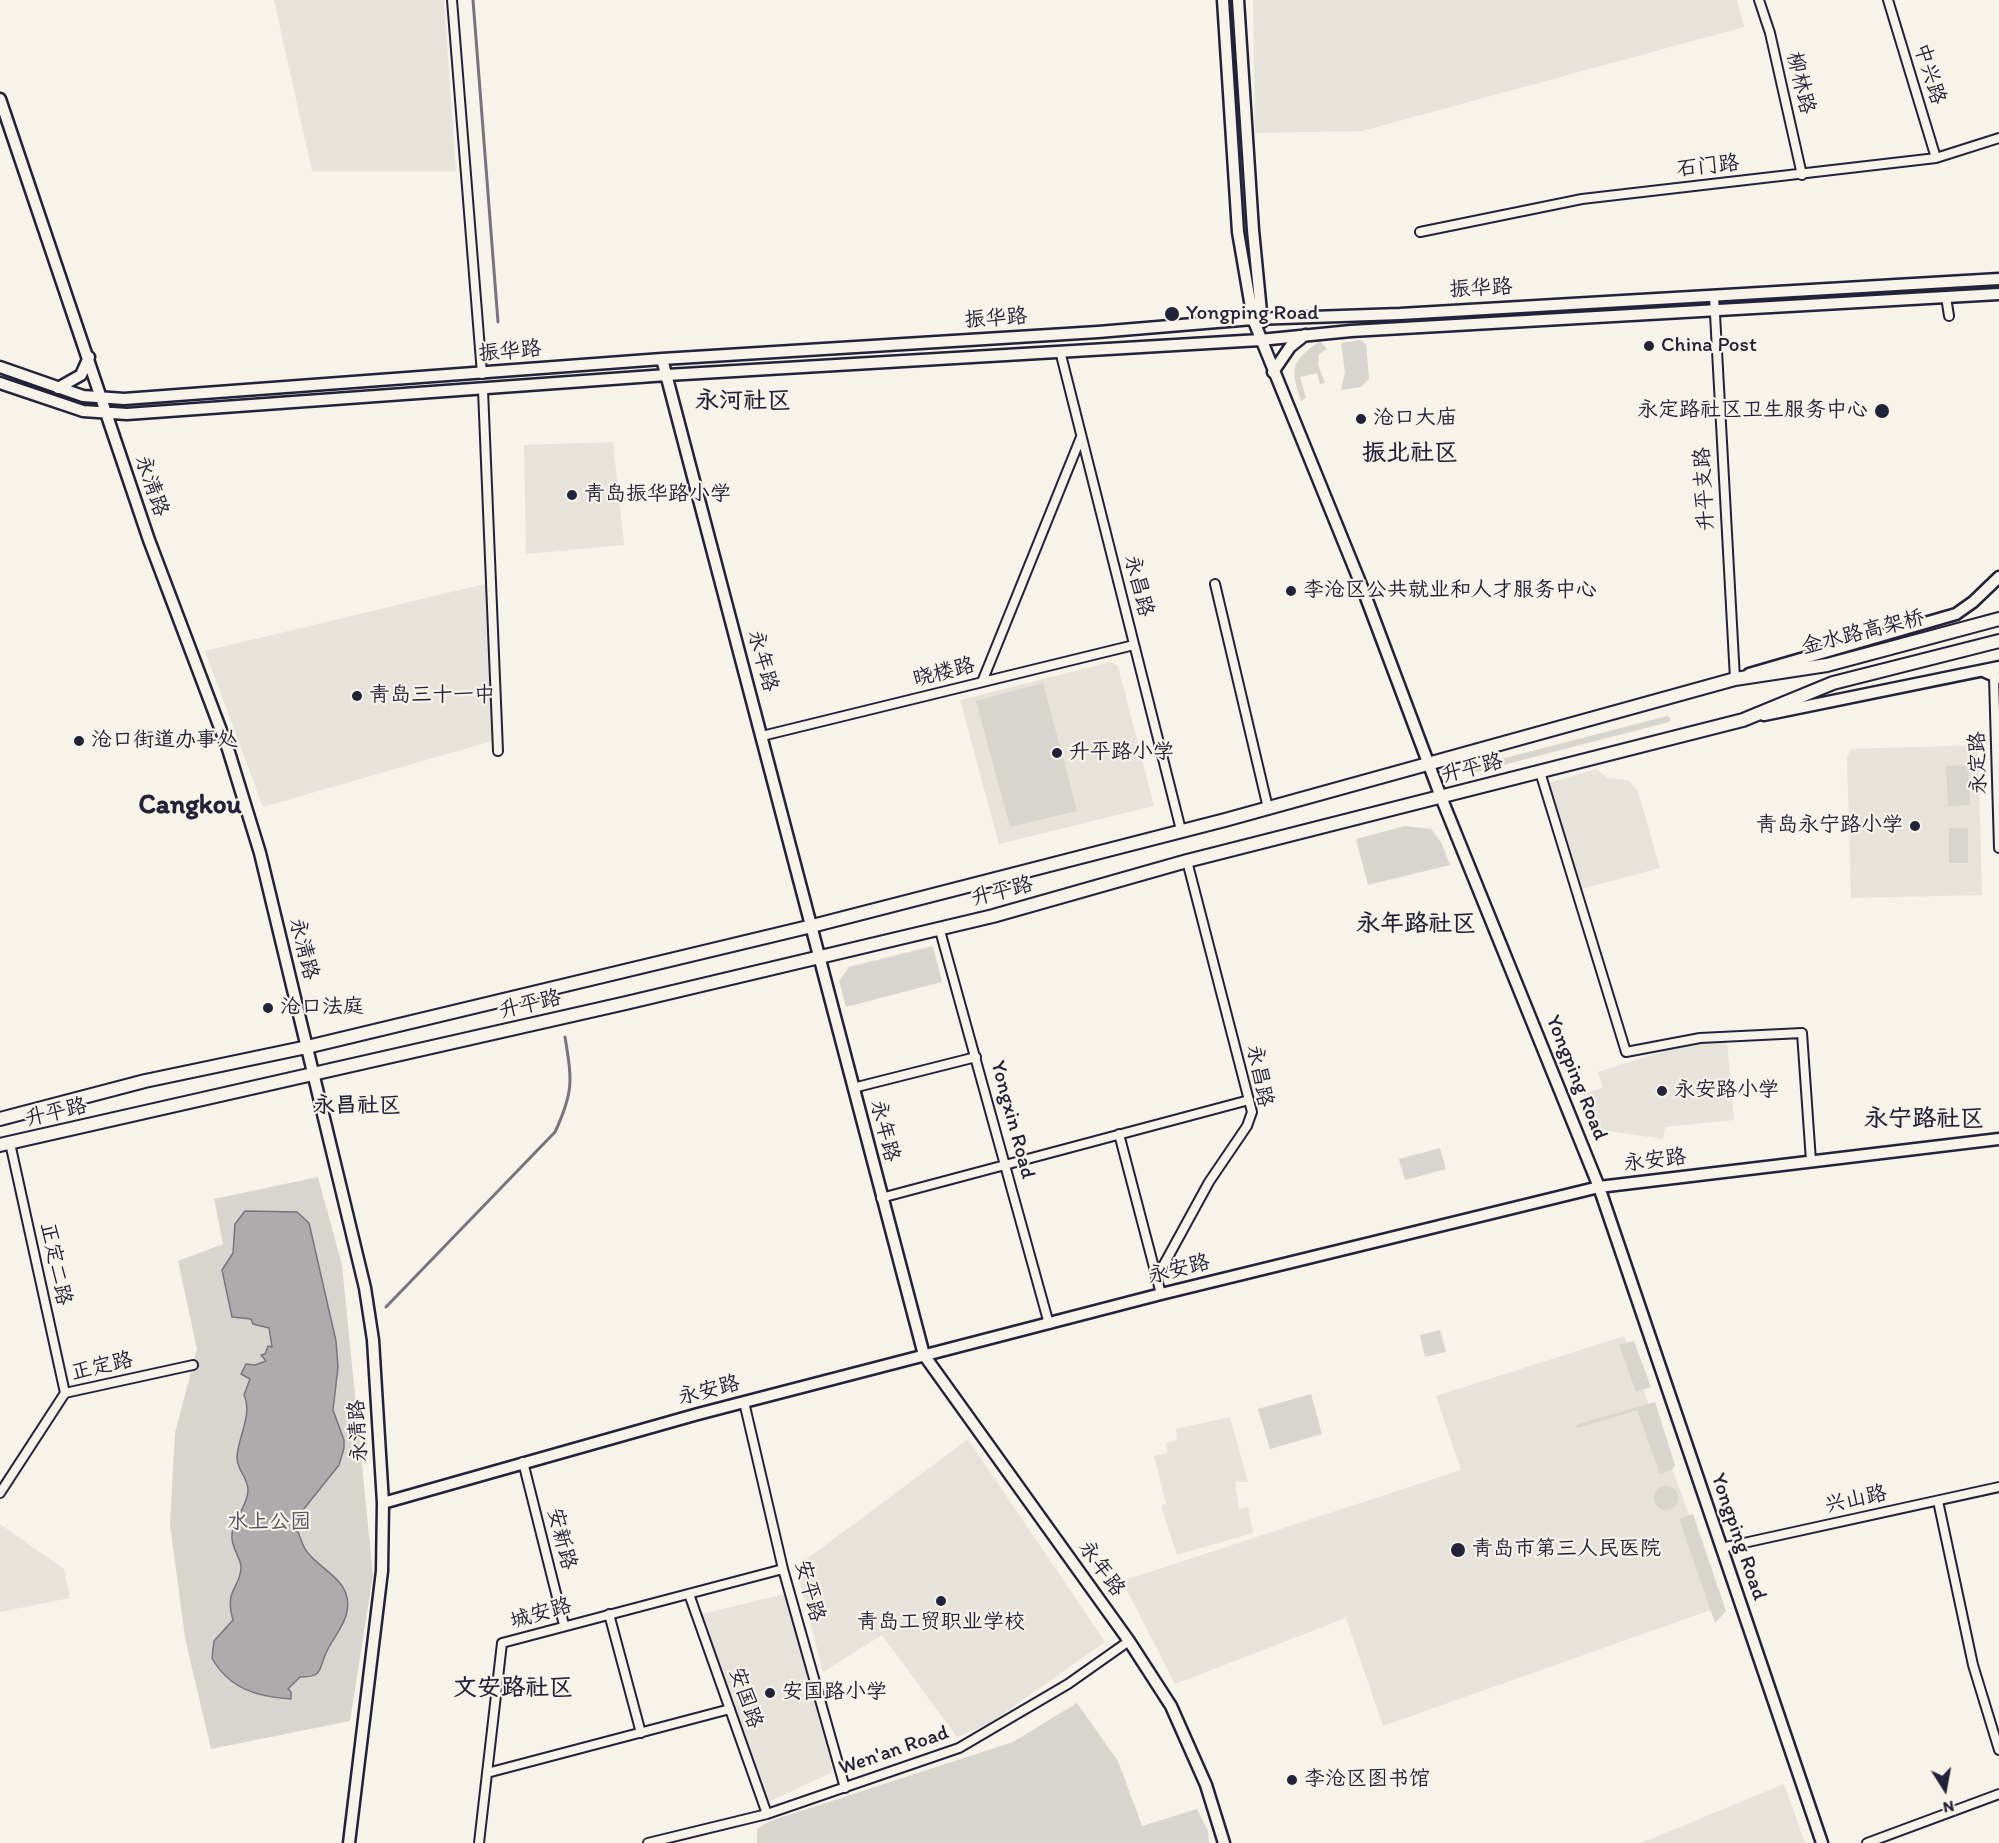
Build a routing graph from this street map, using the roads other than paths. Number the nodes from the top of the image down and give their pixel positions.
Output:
1 (452, 0) edge
2 (1223, 0) edge
3 (1238, 0) edge
4 (1760, 0) edge
5 (1888, 0) edge
6 (0, 99) edge
7 (1999, 138) edge
8 (1936, 158) junction
9 (1802, 175) junction
10 (1420, 232) dead end
11 (1999, 279) edge
12 (1999, 294) edge
13 (1714, 296) junction
14 (1946, 297) junction
15 (1715, 309) junction
16 (1949, 316) dead end
17 (1258, 318) junction
18 (1305, 335) junction
19 (1260, 340) junction
20 (1059, 351) junction
21 (89, 357) junction
22 (662, 359) junction
23 (0, 367) edge
24 (1273, 372) junction
25 (482, 374) junction
26 (667, 375) junction
27 (0, 382) edge
28 (58, 388) junction
29 (483, 390) junction
30 (101, 399) junction
31 (106, 414) junction
32 (1081, 437) junction
33 (1999, 577) edge
34 (1215, 584) dead end
35 (1999, 619) edge
36 (1999, 641) edge
37 (1134, 645) junction
38 (1997, 674) edge
39 (1735, 679) junction
40 (982, 682) junction
41 (1743, 720) junction
42 (762, 736) junction
43 (498, 751) dead end
44 (1428, 763) junction
45 (1540, 772) junction
46 (1441, 797) junction
47 (1268, 808) junction
48 (1181, 830) junction
49 (1999, 848) edge
50 (1187, 861) junction
51 (812, 926) junction
52 (939, 927) junction
53 (819, 959) junction
54 (307, 1047) junction
55 (976, 1058) junction
56 (313, 1075) junction
57 (853, 1089) junction
58 (1249, 1100) junction
59 (0, 1119) edge
60 (1119, 1134) junction
61 (1999, 1139) edge
62 (3, 1146) edge
63 (1811, 1161) junction
64 (1005, 1165) junction
65 (1599, 1187) junction
66 (881, 1198) junction
67 (1156, 1279) junction
68 (1161, 1294) junction
69 (1049, 1324) junction
70 (924, 1355) junction
71 (193, 1365) dead end
72 (65, 1393) junction
73 (744, 1402) junction
74 (523, 1462) junction
75 (1999, 1487) edge
76 (0, 1493) edge
77 (1938, 1501) junction
78 (382, 1503) junction
79 (1721, 1548) junction
80 (783, 1569) junction
81 (689, 1594) junction
82 (609, 1614) junction
83 (564, 1625) junction
84 (1129, 1641) junction
85 (730, 1709) junction
86 (641, 1733) junction
87 (1999, 1750) edge
88 (488, 1773) junction
89 (844, 1788) junction
90 (1999, 1794) edge
91 (767, 1814) junction
92 (349, 1843) edge
93 (479, 1843) edge
94 (648, 1843) edge
95 (1224, 1843) edge
96 (1822, 1843) edge
97 (1867, 1843) edge

1 - 25 street
2 - 17 main road, Yongping Road
3 - 17 main road, Yongping Road
4 - 9 street, 柳林路
5 - 8 street, 中兴路
6 - 21 main road, 永清路
7 - 8 street, 石门路
8 - 9 street, 石门路
9 - 10 street, 石门路
11 - 13 main road, 振华路
12 - 14 main road, 振华路
13 - 15 street, 升平支路
13 - 17 main road, 振华路
14 - 15 main road, 振华路
14 - 16 street
15 - 18 main road, 振华路
15 - 39 street, 升平支路
17 - 19 main road, Yongping Road
17 - 22 main road, 振华路
18 - 19 main road, 振华路
18 - 24 main road
19 - 20 main road, 振华路
19 - 24 main road, Yongping Road
20 - 26 main road, 振华路
20 - 32 street, 永昌路
21 - 28 main road
21 - 30 main road, 永清路
22 - 25 main road, 振华路
22 - 26 main road, 永年路
23 - 28 main road, 振华路
24 - 44 main road, Yongping Road
25 - 30 main road, 振华路
26 - 29 main road, 振华路
26 - 42 main road, 永年路
27 - 31 main road, 振华路
28 - 30 main road, 振华路
29 - 31 main road, 振华路
29 - 43 street
30 - 31 main road, 永清路
31 - 54 main road, 永清路
32 - 37 street, 永昌路
32 - 40 street
33 - 39 main road
34 - 47 street
35 - 39 main road, 金水路高架桥
36 - 41 main road, 金水路高架桥
37 - 40 street, 晓楼路
37 - 48 street, 永昌路
38 - 41 main road, 升平路
38 - 49 street, 永定路
39 - 44 main road, 升平路
40 - 42 street, 晓楼路
41 - 45 main road, 升平路
42 - 51 main road, 永年路
44 - 46 main road, Yongping Road
44 - 47 main road, 升平路
45 - 46 main road, 升平路
45 - 63 street
46 - 50 main road, 升平路
46 - 65 main road, Yongping Road
47 - 48 main road, 升平路
48 - 51 main road, 升平路
50 - 52 main road, 升平路
50 - 58 street, 永昌路
51 - 53 main road, 永年路
51 - 54 main road, 升平路
52 - 53 main road, 升平路
52 - 55 street, Yongxin Road
53 - 56 main road, 升平路
53 - 57 main road, 永年路
54 - 56 main road, 永清路
54 - 59 main road, 升平路
55 - 57 street
55 - 64 street, Yongxin Road
56 - 62 main road, 升平路
56 - 78 main road, 永清路
57 - 66 main road, 永年路
58 - 60 street
58 - 67 street, 永昌路
60 - 64 street
60 - 67 street
61 - 63 main road, 永安路
62 - 72 street, 正定二路
63 - 65 main road, 永安路
64 - 66 street
64 - 69 street, Yongxin Road
65 - 68 main road, 永安路
65 - 79 main road, Yongping Road
66 - 70 main road, 永年路
67 - 68 street
68 - 69 main road, 永安路
69 - 70 main road, 永安路
70 - 73 main road, 永安路
70 - 84 main road, 永年路
71 - 72 street, 正定路
72 - 76 street, 正定路
73 - 74 main road, 永安路
73 - 80 street, 安平路
74 - 78 main road, 永安路
74 - 83 street, 安新路
75 - 77 street, 兴山路
77 - 79 street, 兴山路
77 - 87 street
78 - 92 main road, 永清路
79 - 96 main road, Yongping Road
80 - 81 street, 城安路
80 - 89 street, 安平路
81 - 82 street, 城安路
81 - 85 street, 安国路
82 - 83 street, 城安路
82 - 86 street
83 - 88 street, 城安路
84 - 89 street, Wen'an Road
84 - 95 main road, 永年路
85 - 86 street
85 - 91 street, 安国路
86 - 88 street
88 - 93 street, 城安路
89 - 91 street, Wen'an Road
90 - 97 street
91 - 94 street, Wen'an Road

